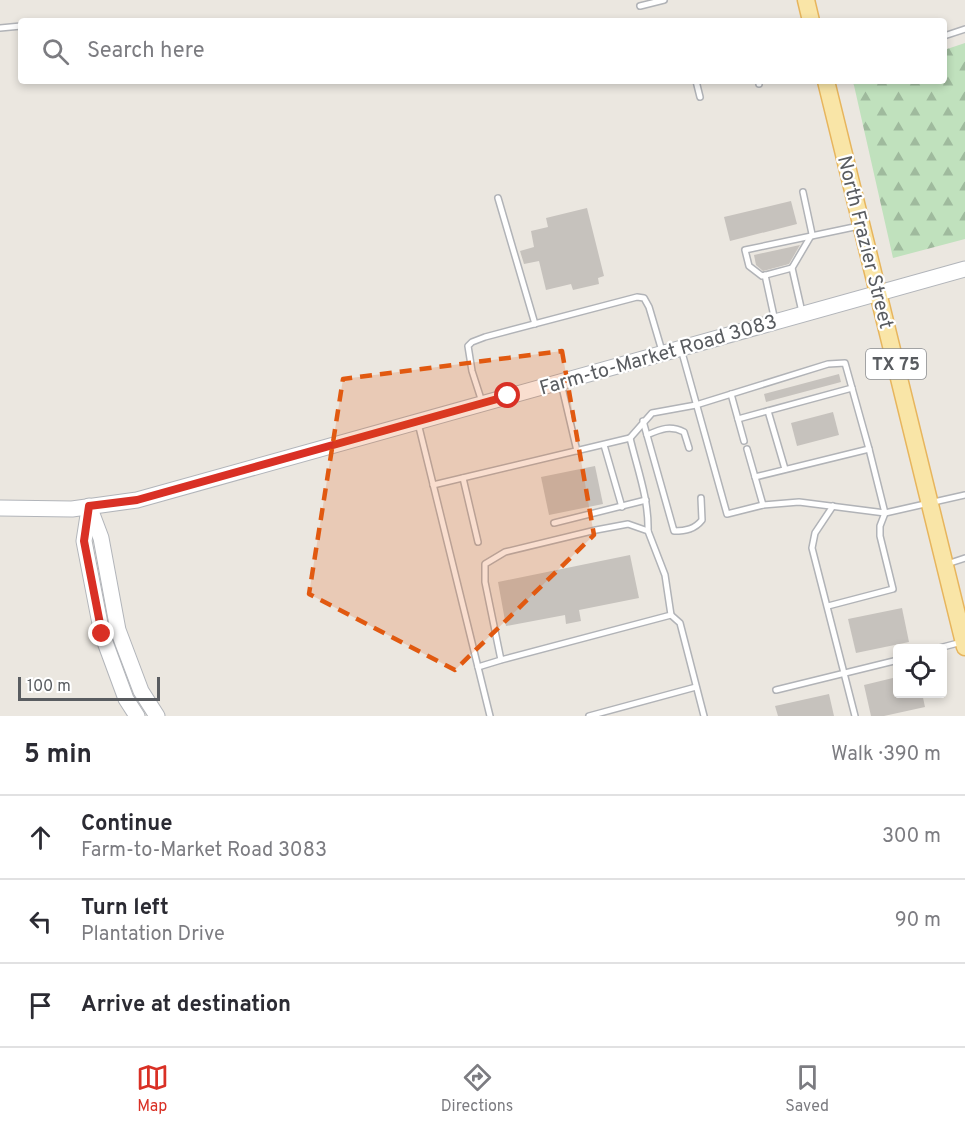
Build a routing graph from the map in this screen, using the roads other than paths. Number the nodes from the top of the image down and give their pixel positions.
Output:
1 (664, 0) edge
2 (806, 0) edge
3 (640, 6) dead end
4 (809, 18) edge
5 (18, 26) edge
6 (0, 27) edge
7 (965, 29) edge
8 (947, 35) edge
9 (697, 84) edge
10 (827, 84) edge
11 (700, 97) dead end
12 (803, 192) dead end
13 (498, 198) dead end
14 (862, 225) junction
15 (812, 234) junction
16 (792, 268) junction
17 (965, 269) edge
18 (765, 275) junction
19 (878, 292) junction
20 (803, 314) junction
21 (775, 321) junction
22 (535, 324) junction
23 (680, 348) junction
24 (662, 353) junction
25 (560, 381) junction
26 (852, 388) junction
27 (731, 394) junction
28 (483, 403) junction
29 (696, 405) junction
30 (768, 411) junction
31 (738, 419) junction
32 (643, 421) junction
33 (418, 422) junction
34 (647, 435) junction
35 (630, 438) junction
36 (744, 441) dead end
37 (604, 445) junction
38 (689, 448) dead end
39 (747, 449) dead end
40 (869, 449) junction
41 (577, 451) junction
42 (785, 469) junction
43 (754, 477) junction
44 (463, 478) junction
45 (433, 485) junction
46 (965, 495) edge
47 (701, 498) dead end
48 (646, 500) junction
49 (930, 503) junction
50 (763, 505) junction
51 (89, 506) junction
52 (833, 506) junction
53 (621, 507) junction
54 (0, 508) edge
55 (885, 513) junction
56 (554, 524) dead end
57 (648, 531) junction
58 (478, 542) dead end
59 (965, 558) edge
60 (945, 564) junction
61 (828, 606) junction
62 (671, 615) junction
63 (964, 645) edge
64 (947, 647) edge
65 (501, 660) junction
66 (893, 661) edge
67 (477, 667) junction
68 (845, 674) junction
69 (696, 687) junction
70 (776, 690) dead end
71 (137, 716) edge
72 (157, 716) edge
73 (490, 716) edge
74 (589, 716) edge
75 (704, 716) edge
76 (855, 716) edge

1 - 3 lane
2 - 4 main road
5 - 6 lane
7 - 8 lane
9 - 11 lane
10 - 14 main road, North Frazier Street / TX 75
12 - 15 lane
13 - 22 lane
14 - 15 lane
14 - 19 main road, North Frazier Street / TX 75
15 - 16 lane
15 - 18 lane
16 - 18 lane
16 - 20 lane
17 - 19 main road, Farm-to-Market Road 3083
18 - 21 lane
19 - 20 main road, Farm-to-Market Road 3083
19 - 49 main road, North Frazier Street / TX 75
20 - 21 main road, Farm-to-Market Road 3083
21 - 23 main road, Farm-to-Market Road 3083
22 - 24 lane
22 - 28 lane
23 - 24 main road, Farm-to-Market Road 3083
23 - 29 lane
24 - 25 main road, Farm-to-Market Road 3083
25 - 28 main road, Farm-to-Market Road 3083
25 - 41 lane
26 - 27 lane
26 - 30 lane
26 - 40 lane
27 - 29 lane
27 - 31 lane
28 - 33 main road, Farm-to-Market Road 3083
29 - 32 lane
29 - 50 lane
30 - 31 lane
30 - 42 lane
31 - 36 lane
32 - 34 lane
32 - 35 lane
33 - 45 lane
33 - 51 main road, Farm-to-Market Road 3083
34 - 38 lane
34 - 47 lane
35 - 37 lane
35 - 48 lane
37 - 41 lane
37 - 53 lane
39 - 43 lane
40 - 42 lane
40 - 55 lane
41 - 44 lane
42 - 43 lane
43 - 50 lane
44 - 45 lane
44 - 58 lane
45 - 67 lane
46 - 49 lane
48 - 53 lane
48 - 57 lane
49 - 55 lane
49 - 60 main road, North Frazier Street / TX 75
50 - 52 lane
51 - 54 main road, Farm-to-Market Road 3083
51 - 71 main road
51 - 72 main road
52 - 55 lane
52 - 61 lane
53 - 56 lane
55 - 61 lane
57 - 62 lane
57 - 65 lane
59 - 60 lane
60 - 63 main road, North Frazier Street / TX 75
61 - 68 lane
62 - 65 lane
62 - 69 lane
63 - 64 lane
65 - 67 lane
66 - 68 lane
67 - 73 lane
68 - 70 lane
68 - 76 lane
69 - 74 lane
69 - 75 lane

